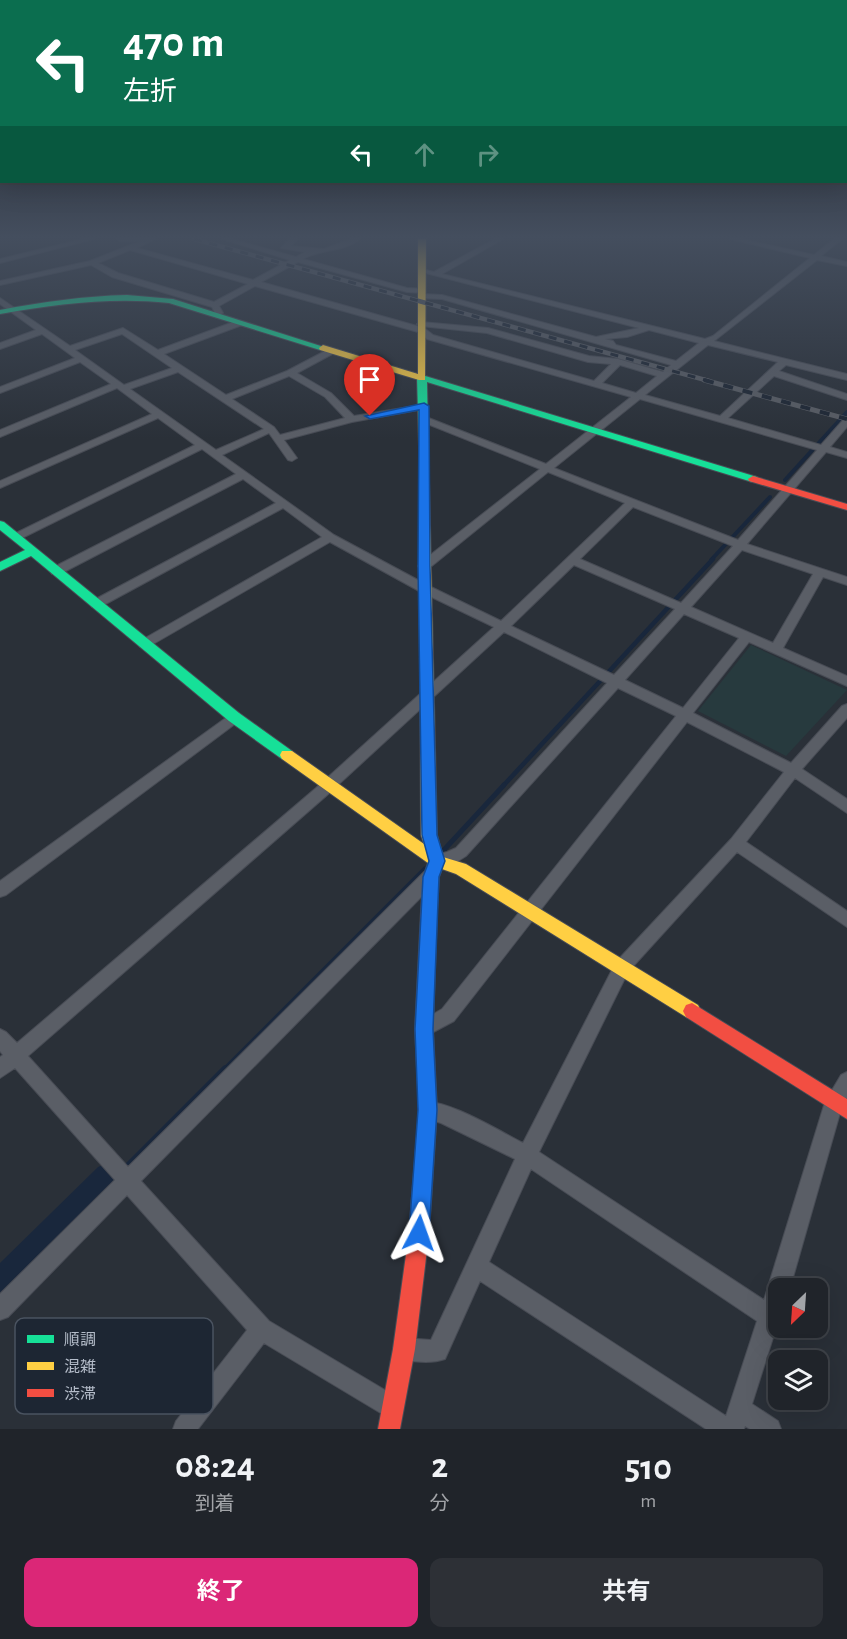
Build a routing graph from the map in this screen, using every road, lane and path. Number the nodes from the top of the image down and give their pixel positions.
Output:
1 (43, 306) edge
2 (192, 306) edge
3 (203, 306) edge
4 (225, 306) edge
5 (341, 306) edge
6 (422, 306) edge
7 (474, 306) edge
8 (566, 306) edge
9 (755, 306) edge
10 (6, 311) edge
11 (218, 311) junction
12 (239, 323) junction
13 (421, 327) junction
14 (650, 327) junction
15 (42, 330) junction
16 (592, 338) junction
17 (707, 341) junction
18 (0, 346) edge
19 (505, 347) junction
20 (70, 349) junction
21 (331, 351) junction
22 (158, 353) junction
23 (82, 358) junction
24 (785, 361) junction
25 (618, 362) junction
26 (678, 364) junction
27 (180, 368) junction
28 (290, 373) junction
29 (775, 373) junction
30 (664, 375) junction
31 (847, 377) edge
32 (422, 378) junction
33 (596, 384) junction
34 (121, 386) junction
35 (0, 390) edge
36 (638, 396) junction
37 (847, 397) edge
38 (227, 398) junction
39 (424, 413) junction
40 (159, 414) junction
41 (352, 419) junction
42 (722, 419) junction
43 (847, 422) edge
44 (271, 429) junction
45 (594, 431) junction
46 (0, 434) edge
47 (278, 438) junction
48 (202, 445) junction
49 (823, 448) junction
50 (216, 454) junction
51 (847, 455) edge
52 (292, 458) dead end
53 (546, 468) junction
54 (243, 475) junction
55 (0, 485) edge
56 (788, 489) junction
57 (284, 503) junction
58 (632, 503) junction
59 (847, 507) edge
60 (0, 524) edge
61 (16, 537) junction
62 (330, 537) junction
63 (739, 545) junction
64 (32, 551) junction
65 (574, 560) junction
66 (424, 566) junction
67 (0, 567) edge
68 (56, 571) junction
69 (820, 572) junction
70 (847, 581) edge
71 (425, 589) junction
72 (96, 604) junction
73 (682, 608) junction
74 (503, 625) junction
75 (747, 636) junction
76 (144, 644) junction
77 (776, 649) junction
78 (615, 681) junction
79 (847, 681) edge
80 (426, 699) junction
81 (847, 709) edge
82 (685, 715) junction
83 (234, 717) junction
84 (793, 770) junction
85 (332, 785) junction
86 (847, 807) edge
87 (736, 843) junction
88 (433, 859) junction
89 (0, 890) edge
90 (530, 911) junction
91 (847, 920) edge
92 (622, 967) junction
93 (424, 1029) junction
94 (0, 1038) edge
95 (16, 1055) junction
96 (0, 1069) edge
97 (847, 1081) edge
98 (841, 1106) edge
99 (428, 1110) junction
100 (527, 1155) junction
101 (124, 1174) junction
102 (475, 1265) junction
103 (783, 1278) edge
104 (0, 1309) edge
105 (768, 1316) edge
106 (768, 1323) edge
107 (261, 1329) junction
108 (404, 1349) junction
109 (213, 1391) edge
110 (393, 1408) junction
111 (196, 1414) edge
112 (737, 1419) edge
113 (184, 1429) edge
114 (389, 1429) edge
115 (726, 1429) edge
116 (770, 1429) edge

1 - 10 street
2 - 11 street
3 - 11 street
4 - 11 street
5 - 13 street
6 - 13 street
7 - 16 street
8 - 14 street
9 - 17 street
10 - 15 street
11 - 12 street
12 - 21 street
12 - 22 street
13 - 19 street
13 - 19 street
13 - 32 street
14 - 16 street
14 - 17 street
15 - 18 street
15 - 20 street
16 - 26 street
17 - 24 street
17 - 26 street
19 - 25 street
19 - 33 street
20 - 22 street
20 - 23 street
21 - 28 street
21 - 32 street
22 - 27 street
23 - 34 street
23 - 35 street
24 - 29 street
24 - 31 street
25 - 30 street
25 - 33 street
26 - 30 street
27 - 34 street
27 - 38 street
28 - 38 street
28 - 41 street
29 - 37 street
29 - 42 street
30 - 36 street
32 - 39 street
32 - 45 street
33 - 36 street
34 - 40 street
34 - 46 street
36 - 42 street
36 - 45 street
38 - 44 street
39 - 41 street
39 - 53 street
39 - 66 street
40 - 48 street
40 - 55 street
41 - 47 street
42 - 49 street
43 - 49 street
44 - 47 street
44 - 50 street
45 - 53 street
45 - 56 street
47 - 52 street
48 - 50 street
48 - 61 street
49 - 51 street
49 - 56 street
50 - 54 street
53 - 58 street
53 - 66 street
54 - 57 street
54 - 68 street
56 - 59 street
56 - 63 street
57 - 62 street
57 - 72 street
58 - 63 street
58 - 65 street
60 - 61 street
61 - 64 street
62 - 71 street
62 - 76 street
63 - 69 street
63 - 73 street
64 - 67 street
64 - 68 street
65 - 73 street
65 - 74 street
66 - 71 street
68 - 72 street
69 - 70 street
69 - 77 street
71 - 74 street
71 - 80 street
72 - 76 street
73 - 75 street
73 - 78 street
74 - 78 street
74 - 80 street
75 - 77 street
75 - 82 street
76 - 83 street
77 - 79 street
78 - 82 street
78 - 88 street
80 - 85 street
80 - 88 street
81 - 84 street
82 - 84 street
82 - 90 street
83 - 85 street
83 - 89 street
84 - 86 street
84 - 87 street
85 - 88 street
85 - 95 street
87 - 91 street
87 - 92 street
88 - 90 street
88 - 93 street
88 - 101 street
90 - 92 street
90 - 93 street
92 - 98 street
92 - 100 street
93 - 99 street
94 - 95 street
95 - 96 street
95 - 101 street
97 - 98 street
98 - 103 street
99 - 100 street
99 - 108 street
100 - 102 street
100 - 105 street
101 - 104 street
101 - 107 street
102 - 108 street
102 - 115 street
106 - 112 street
107 - 109 street
107 - 110 street
108 - 110 street
110 - 114 street
111 - 113 street
112 - 116 street

